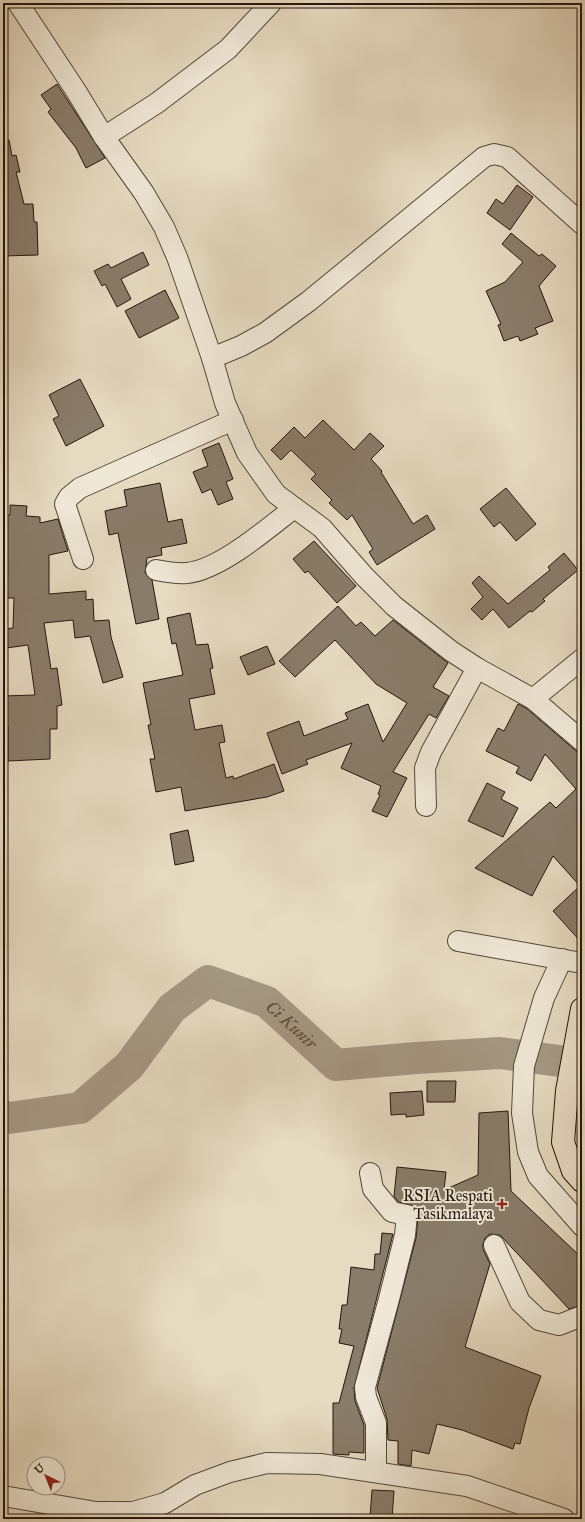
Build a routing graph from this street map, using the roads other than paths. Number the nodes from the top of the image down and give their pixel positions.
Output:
1 (19, 3) edge
2 (271, 3) edge
3 (104, 137) junction
4 (582, 224) edge
5 (212, 358) junction
6 (233, 420) junction
7 (294, 508) junction
8 (83, 559) dead end
9 (156, 570) dead end
10 (582, 659) edge
11 (477, 668) junction
12 (533, 699) junction
13 (582, 741) edge
14 (426, 806) dead end
15 (458, 941) dead end
16 (562, 959) junction
17 (582, 963) edge
18 (582, 1009) edge
19 (370, 1173) dead end
20 (582, 1181) edge
21 (582, 1226) edge
22 (494, 1245) dead end
23 (582, 1316) edge
24 (376, 1471) junction
25 (3, 1496) edge
26 (564, 1519) edge

1 - 3 street
2 - 3 street
3 - 5 street
4 - 5 street
5 - 6 street
6 - 7 street
6 - 8 street
7 - 9 street
7 - 11 street
10 - 12 street
11 - 12 street
11 - 14 street
12 - 13 street
15 - 16 street
16 - 17 street
16 - 21 street
18 - 20 main road
19 - 24 street
22 - 23 street
24 - 25 street
24 - 26 street

